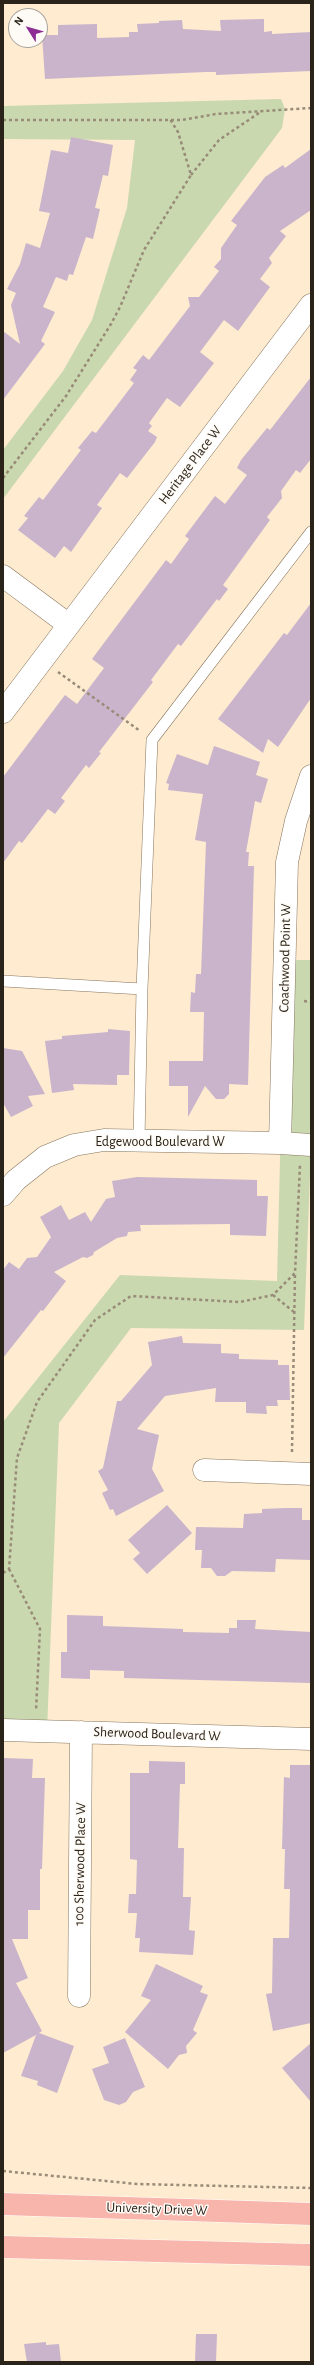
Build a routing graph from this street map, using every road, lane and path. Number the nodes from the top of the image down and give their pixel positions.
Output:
1 (311, 108) edge
2 (259, 112) junction
3 (170, 119) junction
4 (3, 120) edge
5 (191, 175) junction
6 (311, 305) edge
7 (3, 478) edge
8 (311, 532) edge
9 (3, 576) edge
10 (69, 625) junction
11 (42, 661) junction
12 (3, 712) edge
13 (152, 740) junction
14 (311, 776) edge
15 (3, 981) edge
16 (142, 989) junction
17 (139, 1141) junction
18 (298, 1144) edge
19 (3, 1195) edge
20 (295, 1273) junction
21 (273, 1295) junction
22 (295, 1312) junction
23 (204, 1470) dead end
24 (301, 1474) edge
25 (9, 1569) junction
26 (3, 1572) edge
27 (3, 1730) edge
28 (35, 1731) junction
29 (81, 1732) junction
30 (311, 1739) edge
31 (79, 1996) dead end
32 (3, 2171) edge
33 (311, 2188) edge
34 (3, 2204) edge
35 (311, 2214) edge
36 (3, 2247) edge
37 (311, 2255) edge

1 - 2 path
2 - 3 path
2 - 5 path
3 - 4 path
3 - 5 path
5 - 7 path
6 - 10 street, Heritage Place W
8 - 13 lane
9 - 10 street
10 - 11 street, Heritage Place W
11 - 12 street, Heritage Place W
11 - 13 path
13 - 16 lane
14 - 18 street, Coachwood Point W
15 - 16 lane
16 - 17 lane
17 - 18 street, Edgewood Boulevard W
17 - 19 street, Edgewood Boulevard W
18 - 20 path
20 - 21 path
20 - 22 path
21 - 22 path
21 - 25 path
22 - 24 path
23 - 24 street
25 - 26 path
25 - 28 path
27 - 28 street, Sherwood Boulevard W
28 - 29 street, Sherwood Boulevard W
29 - 30 street, Sherwood Boulevard W
29 - 31 street, 100 Sherwood Place W
32 - 33 path
34 - 35 main road, University Drive W
36 - 37 main road

